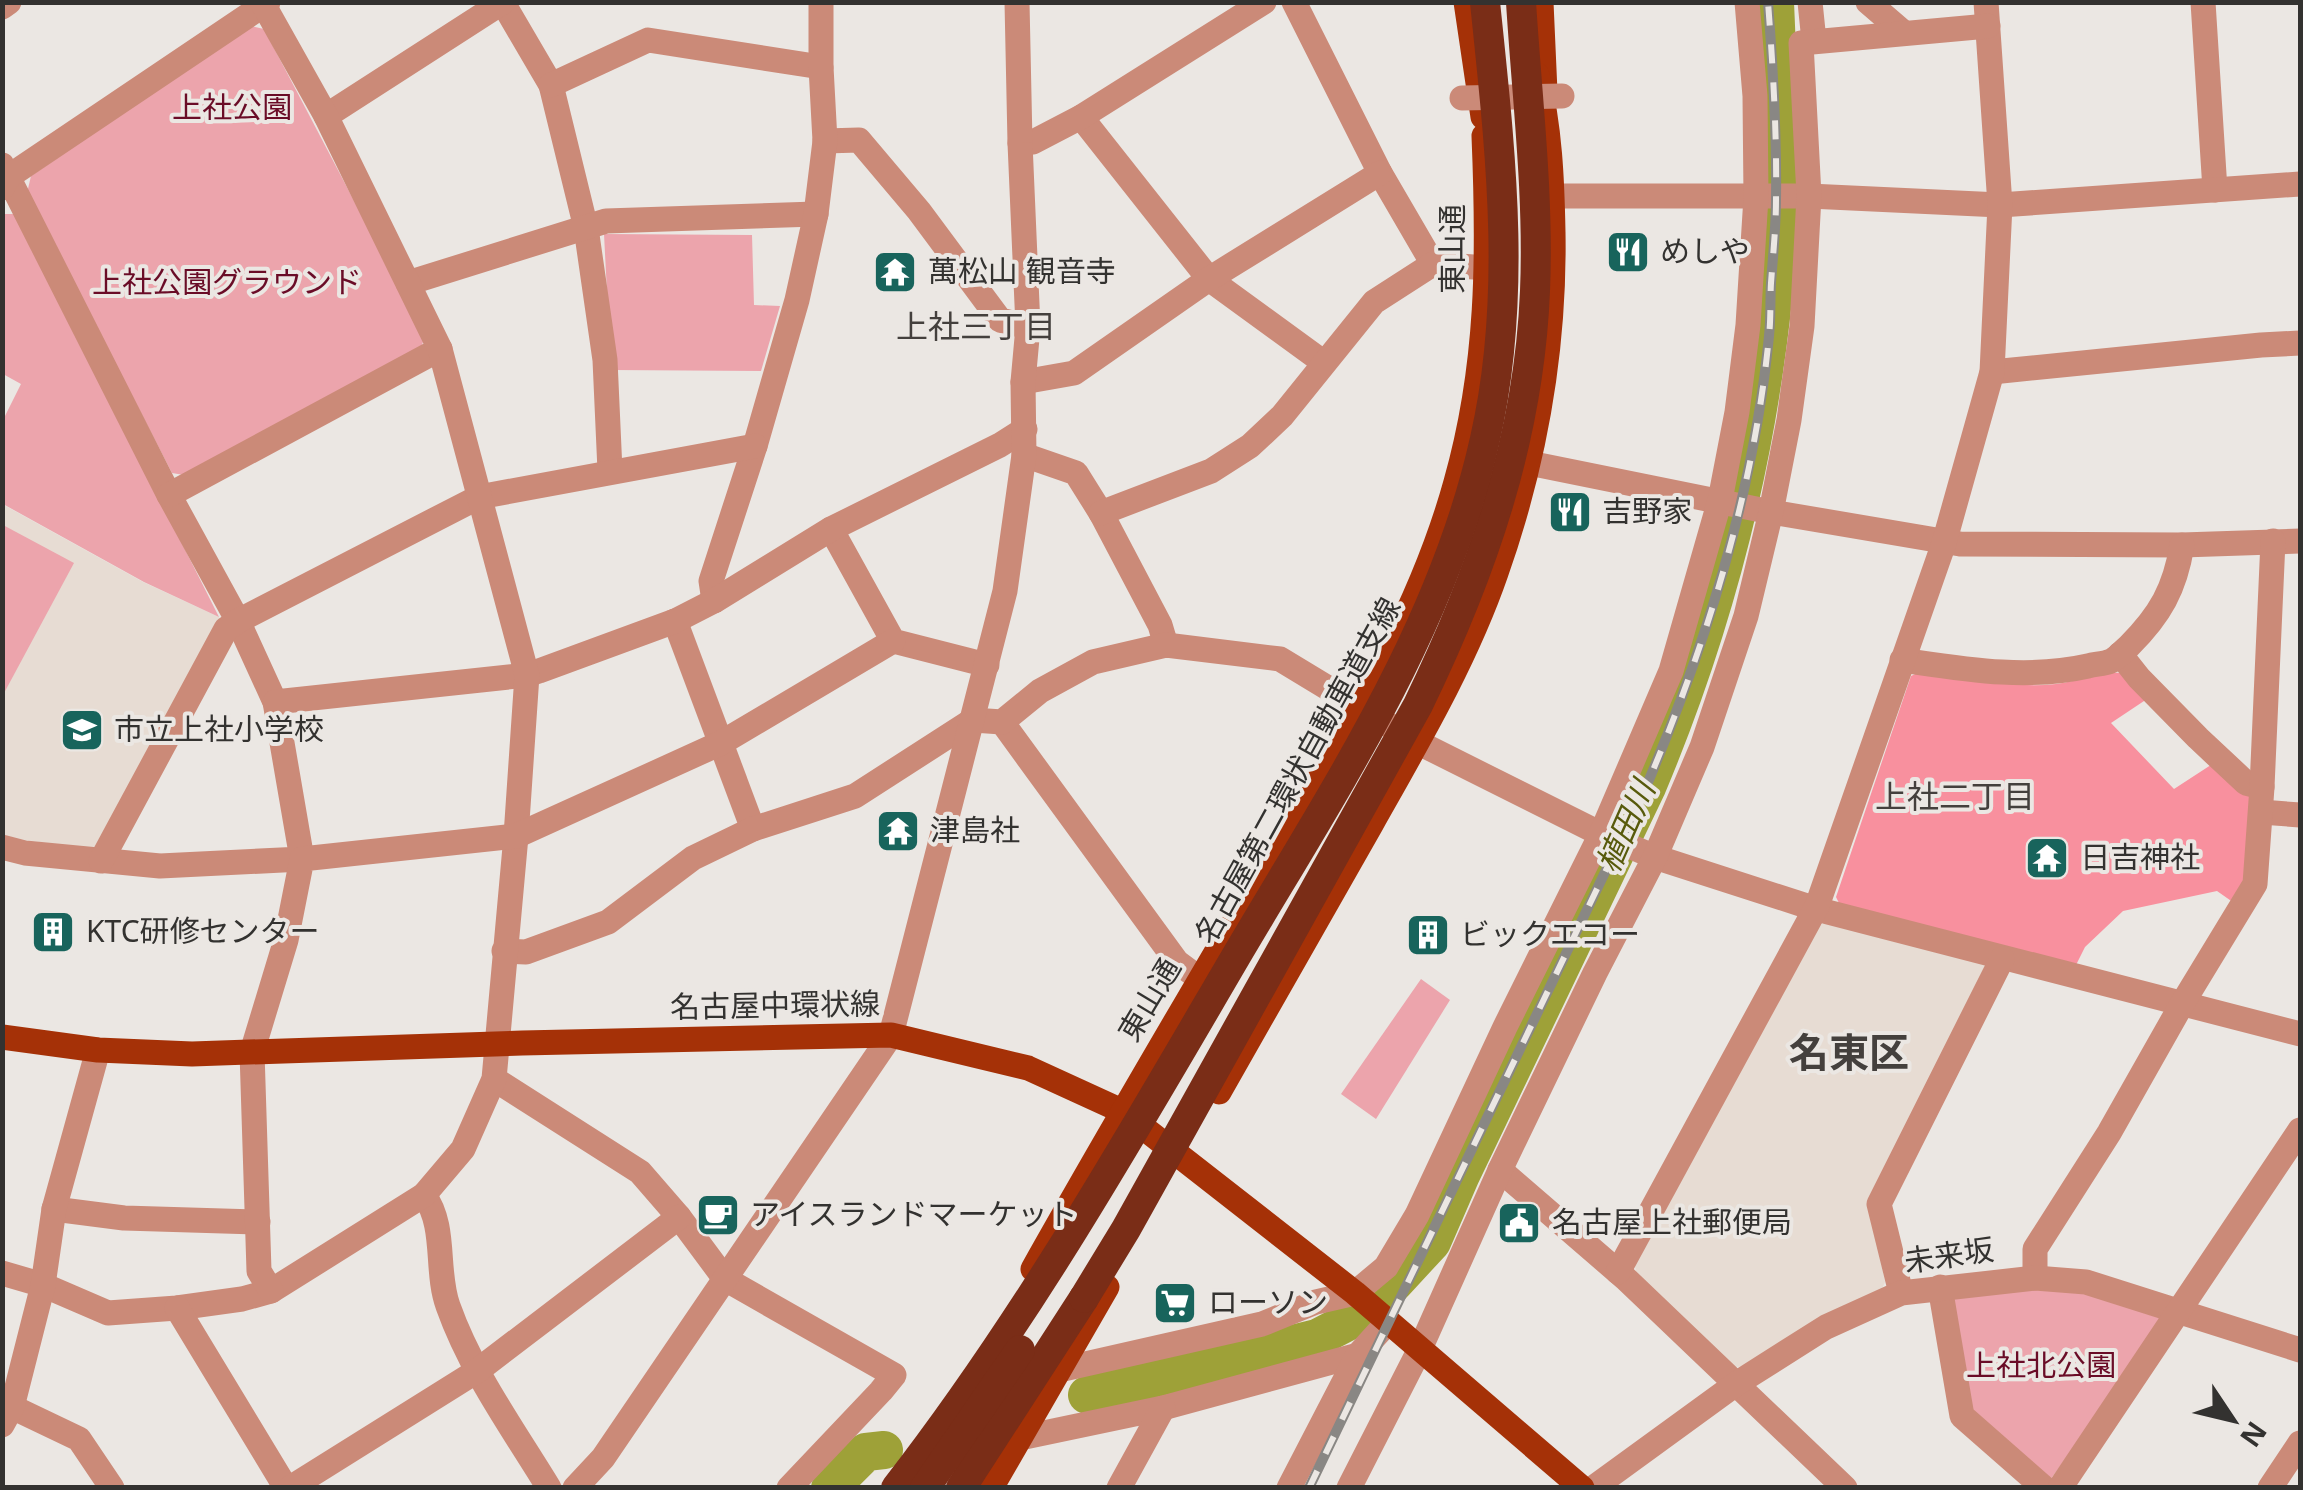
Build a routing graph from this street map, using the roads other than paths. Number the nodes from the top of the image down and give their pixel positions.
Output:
1 (9, 2) edge
2 (821, 2) edge
3 (1017, 2) edge
4 (1264, 2) edge
5 (1294, 2) edge
6 (1466, 2) edge
7 (1487, 2) edge
8 (1520, 2) edge
9 (1541, 2) edge
10 (1747, 2) edge
11 (1810, 2) edge
12 (1822, 2) edge
13 (1868, 2) edge
14 (2203, 2) edge
15 (503, 3) edge
16 (264, 4) edge
17 (2, 7) edge
18 (1987, 14) edge
19 (1904, 33) junction
20 (1820, 41) junction
21 (821, 67) junction
22 (551, 85) junction
23 (1462, 98) dead end
24 (1554, 103) junction
25 (326, 116) junction
26 (1081, 116) junction
27 (1483, 117) junction
28 (825, 141) junction
29 (1020, 142) junction
30 (1380, 173) junction
31 (4, 177) edge
32 (2300, 184) edge
33 (2216, 190) junction
34 (1552, 196) junction
35 (1782, 197) junction
36 (2000, 206) junction
37 (816, 214) junction
38 (586, 228) junction
39 (1434, 264) junction
40 (1487, 268) junction
41 (1209, 279) junction
42 (408, 283) junction
43 (1028, 327) junction
44 (2300, 343) edge
45 (440, 349) junction
46 (1323, 362) junction
47 (1992, 372) junction
48 (1024, 382) junction
49 (1025, 429) junction
50 (755, 446) junction
51 (1024, 455) junction
52 (1530, 463) junction
53 (610, 471) junction
54 (169, 495) junction
55 (479, 497) junction
56 (1743, 505) junction
57 (1101, 513) junction
58 (832, 530) junction
59 (2273, 540) junction
60 (2300, 540) edge
61 (1944, 542) junction
62 (2182, 545) junction
63 (714, 601) junction
64 (238, 621) junction
65 (675, 621) junction
66 (893, 641) junction
67 (1166, 645) junction
68 (2120, 654) junction
69 (1902, 660) junction
70 (987, 665) junction
71 (527, 674) junction
72 (275, 702) junction
73 (1359, 708) junction
74 (973, 720) junction
75 (1002, 722) junction
76 (1417, 742) junction
77 (722, 743) junction
78 (2261, 799) junction
79 (2300, 814) edge
80 (753, 830) junction
81 (516, 836) junction
82 (1625, 844) junction
83 (2, 847) edge
84 (302, 860) junction
85 (102, 861) junction
86 (1816, 910) junction
87 (504, 951) junction
88 (2002, 959) junction
89 (1213, 976) junction
90 (2182, 1004) junction
91 (2300, 1034) edge
92 (891, 1035) junction
93 (2, 1037) edge
94 (498, 1044) junction
95 (98, 1050) junction
96 (252, 1052) junction
97 (494, 1079) junction
98 (1122, 1111) junction
99 (2300, 1130) edge
100 (1182, 1159) junction
101 (1500, 1170) junction
102 (424, 1195) junction
103 (54, 1208) junction
104 (678, 1217) junction
105 (258, 1222) junction
106 (1618, 1272) junction
107 (2, 1273) edge
108 (2036, 1278) junction
109 (725, 1280) junction
110 (43, 1285) junction
111 (1940, 1287) junction
112 (271, 1290) junction
113 (1900, 1293) junction
114 (1084, 1298) junction
115 (177, 1308) junction
116 (1372, 1308) junction
117 (2178, 1311) junction
118 (1420, 1349) junction
119 (2300, 1350) edge
120 (1358, 1355) junction
121 (1059, 1370) junction
122 (477, 1371) junction
123 (1736, 1384) junction
124 (1164, 1408) junction
125 (7, 1416) edge
126 (1020, 1438) junction
127 (2300, 1443) edge
128 (923, 1474) edge
129 (112, 1488) edge
130 (288, 1488) edge
131 (549, 1488) edge
132 (576, 1488) edge
133 (789, 1488) edge
134 (897, 1488) edge
135 (961, 1488) edge
136 (974, 1488) edge
137 (990, 1488) edge
138 (1120, 1488) edge
139 (1289, 1488) edge
140 (1349, 1488) edge
141 (1582, 1488) edge
142 (1593, 1488) edge
143 (1845, 1488) edge
144 (2044, 1488) edge
145 (2060, 1488) edge
146 (2270, 1488) edge

1 - 17 street
2 - 21 street
3 - 29 street
4 - 26 street
5 - 30 street
6 - 27 main road
7 - 27 main road, 東山通
7 - 89 highway, 名古屋第二環状自動車道支線, bridge
8 - 24 main road
8 - 114 highway, bridge
9 - 24 main road
10 - 35 street
11 - 20 street
12 - 20 street
13 - 19 street
14 - 33 street
15 - 22 street
15 - 25 street
16 - 25 street
16 - 31 street
18 - 19 street
18 - 36 street
19 - 20 street
20 - 35 street
21 - 22 street
21 - 28 street
22 - 38 street
23 - 24 street, bridge
24 - 34 main road
25 - 42 street
26 - 29 street
26 - 41 street
27 - 40 main road, 東山通
28 - 37 street
28 - 43 street
29 - 43 street
30 - 39 street
30 - 41 street
31 - 54 street
32 - 33 street
33 - 36 street
34 - 35 street
34 - 52 main road
35 - 36 street
35 - 56 street
35 - 56 street
36 - 47 street
37 - 38 street
37 - 50 street
38 - 42 street
38 - 53 street
39 - 40 street
39 - 46 street
40 - 73 main road, 東山通
41 - 46 street
41 - 48 street
42 - 45 street
43 - 48 street
44 - 47 street
45 - 54 street
45 - 55 street
46 - 57 street
47 - 61 street
48 - 49 street
49 - 51 street
49 - 58 street
50 - 53 street
50 - 63 street
51 - 57 street
51 - 70 street
52 - 56 street
52 - 76 main road
53 - 55 street
54 - 64 street
55 - 64 street
55 - 71 street
56 - 61 street
56 - 82 street
56 - 82 street
57 - 67 street
58 - 63 street
58 - 66 street
59 - 60 street
59 - 62 street
59 - 78 street
61 - 62 street
61 - 69 street
62 - 68 street
63 - 65 street
64 - 72 street
64 - 85 street
65 - 71 street
65 - 77 street
66 - 70 street
66 - 77 street
67 - 73 street
67 - 75 street
68 - 69 street
68 - 78 street
69 - 86 street
70 - 74 street
71 - 72 street
71 - 81 street
72 - 84 street
73 - 76 street
73 - 89 main road, 東山通
74 - 75 street
74 - 80 street
74 - 92 street
75 - 89 street
76 - 82 street
76 - 100 main road
77 - 80 street
77 - 81 street
78 - 79 street
78 - 90 street
80 - 87 street
81 - 84 street
81 - 87 street
82 - 86 street
82 - 101 street
82 - 116 street
83 - 85 street
84 - 85 street
84 - 96 street
86 - 88 street
86 - 106 street
87 - 94 street
88 - 90 street
88 - 113 street
89 - 98 main road, 東山通
89 - 128 highway, bridge
89 - 134 highway, 名古屋第二環状自動車道支線, bridge
90 - 91 street
90 - 108 street
92 - 94 main road, 名古屋中環状線
92 - 98 main road, 名古屋中環状線
92 - 109 street
93 - 95 main road, 名古屋中環状線
94 - 96 main road, 名古屋中環状線
94 - 97 street
95 - 96 main road, 名古屋中環状線
95 - 103 street
96 - 105 street
97 - 102 street
97 - 104 street
98 - 100 main road, 名古屋中環状線
98 - 128 main road, 東山通
99 - 117 street
100 - 116 main road, 名古屋中環状線
100 - 121 main road
101 - 106 street
101 - 118 street
102 - 112 street
102 - 122 street
103 - 105 street
103 - 110 street
104 - 109 street
104 - 122 street
105 - 112 street
106 - 123 street
107 - 110 street
108 - 111 street, 未来坂
108 - 117 street, 未来坂
109 - 132 street
109 - 133 street
110 - 115 street
110 - 125 street
111 - 113 street, 未来坂
111 - 144 street
112 - 115 street
113 - 123 street, 未来坂
114 - 135 highway
114 - 136 highway
115 - 130 street
116 - 118 main road, 名古屋中環状線
116 - 120 street
116 - 121 street
117 - 119 street, 未来坂
117 - 145 street
118 - 140 street
118 - 141 main road, 名古屋中環状線
120 - 124 street
120 - 139 street
121 - 126 main road
122 - 130 street
122 - 131 street
123 - 142 street, 未来坂
123 - 143 street
124 - 126 street
124 - 138 street
125 - 129 street
126 - 137 main road
127 - 146 street
128 - 134 highway

